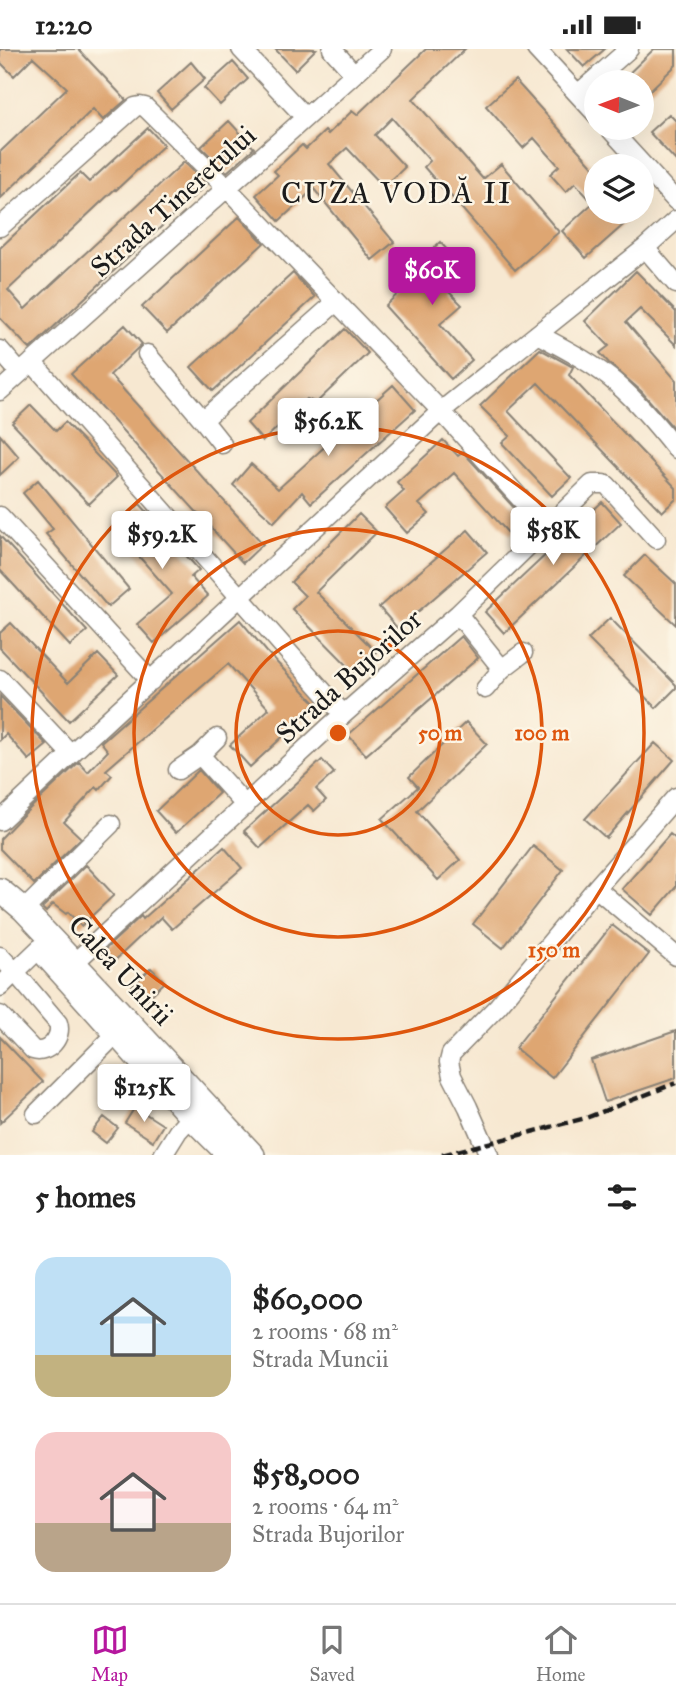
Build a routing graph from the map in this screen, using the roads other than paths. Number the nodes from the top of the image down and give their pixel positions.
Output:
1 (241, 49) edge
2 (332, 49) edge
3 (382, 49) edge
4 (536, 49) edge
5 (629, 49) edge
6 (354, 74) junction
7 (578, 94) junction
8 (584, 101) edge
9 (305, 117) junction
10 (620, 140) edge
11 (227, 188) junction
12 (676, 201) edge
13 (676, 220) edge
14 (0, 227) edge
15 (645, 248) junction
16 (676, 285) edge
17 (336, 302) junction
18 (537, 334) junction
19 (0, 350) edge
20 (146, 353) dead end
21 (26, 367) junction
22 (0, 391) edge
23 (441, 411) junction
24 (203, 420) junction
25 (222, 444) dead end
26 (676, 449) edge
27 (0, 516) edge
28 (547, 528) junction
29 (656, 539) dead end
30 (241, 597) junction
31 (458, 614) junction
32 (523, 653) dead end
33 (502, 669) junction
34 (0, 679) edge
35 (151, 681) junction
36 (485, 689) dead end
37 (343, 714) junction
38 (216, 738) dead end
39 (71, 754) junction
40 (200, 755) junction
41 (178, 770) dead end
42 (676, 797) edge
43 (246, 806) junction
44 (0, 821) edge
45 (111, 824) dead end
46 (596, 888) junction
47 (0, 890) edge
48 (0, 900) edge
49 (24, 910) junction
50 (40, 948) junction
51 (0, 956) edge
52 (676, 957) edge
53 (74, 963) junction
54 (15, 972) junction
55 (0, 987) edge
56 (0, 1015) edge
57 (116, 1034) junction
58 (197, 1110) junction
59 (36, 1114) dead end
60 (163, 1155) edge
61 (229, 1155) edge
62 (253, 1155) edge
63 (489, 1155) edge

1 - 9 street
2 - 6 street
3 - 6 street, Strada Tineretului
4 - 7 street
5 - 7 street
6 - 9 street, Strada Tineretului
7 - 8 street
9 - 11 street, Strada Tineretului
10 - 12 street
11 - 14 street
11 - 17 street
11 - 21 street, Strada Tineretului
13 - 15 street
15 - 16 street
15 - 18 street
17 - 23 street
17 - 24 street
18 - 23 street
18 - 26 street
19 - 21 street
20 - 24 street
21 - 22 street, Strada Tineretului
21 - 30 street
23 - 28 street
23 - 30 street
24 - 25 street
27 - 35 street
28 - 29 street, Strada Bujorilor
28 - 31 street, Strada Bujorilor
30 - 35 street
30 - 37 street
31 - 33 street
31 - 37 street, Strada Bujorilor
32 - 33 street
33 - 36 street
34 - 39 street
35 - 39 street
37 - 43 street, Strada Bujorilor
38 - 40 street
39 - 44 street
40 - 41 street
40 - 43 street
42 - 46 street
43 - 53 street, Strada Bujorilor
45 - 49 street
46 - 52 street
46 - 63 street
47 - 49 main road, Calea Unirii
48 - 50 main road, Calea Unirii
49 - 53 main road, Calea Unirii
50 - 54 street
50 - 57 main road, Calea Unirii
51 - 54 street
53 - 58 main road, Calea Unirii
54 - 55 street
54 - 56 street
57 - 58 main road, Calea Unirii
57 - 59 street
58 - 60 street
58 - 61 main road, Calea Unirii
58 - 62 main road, Calea Unirii

